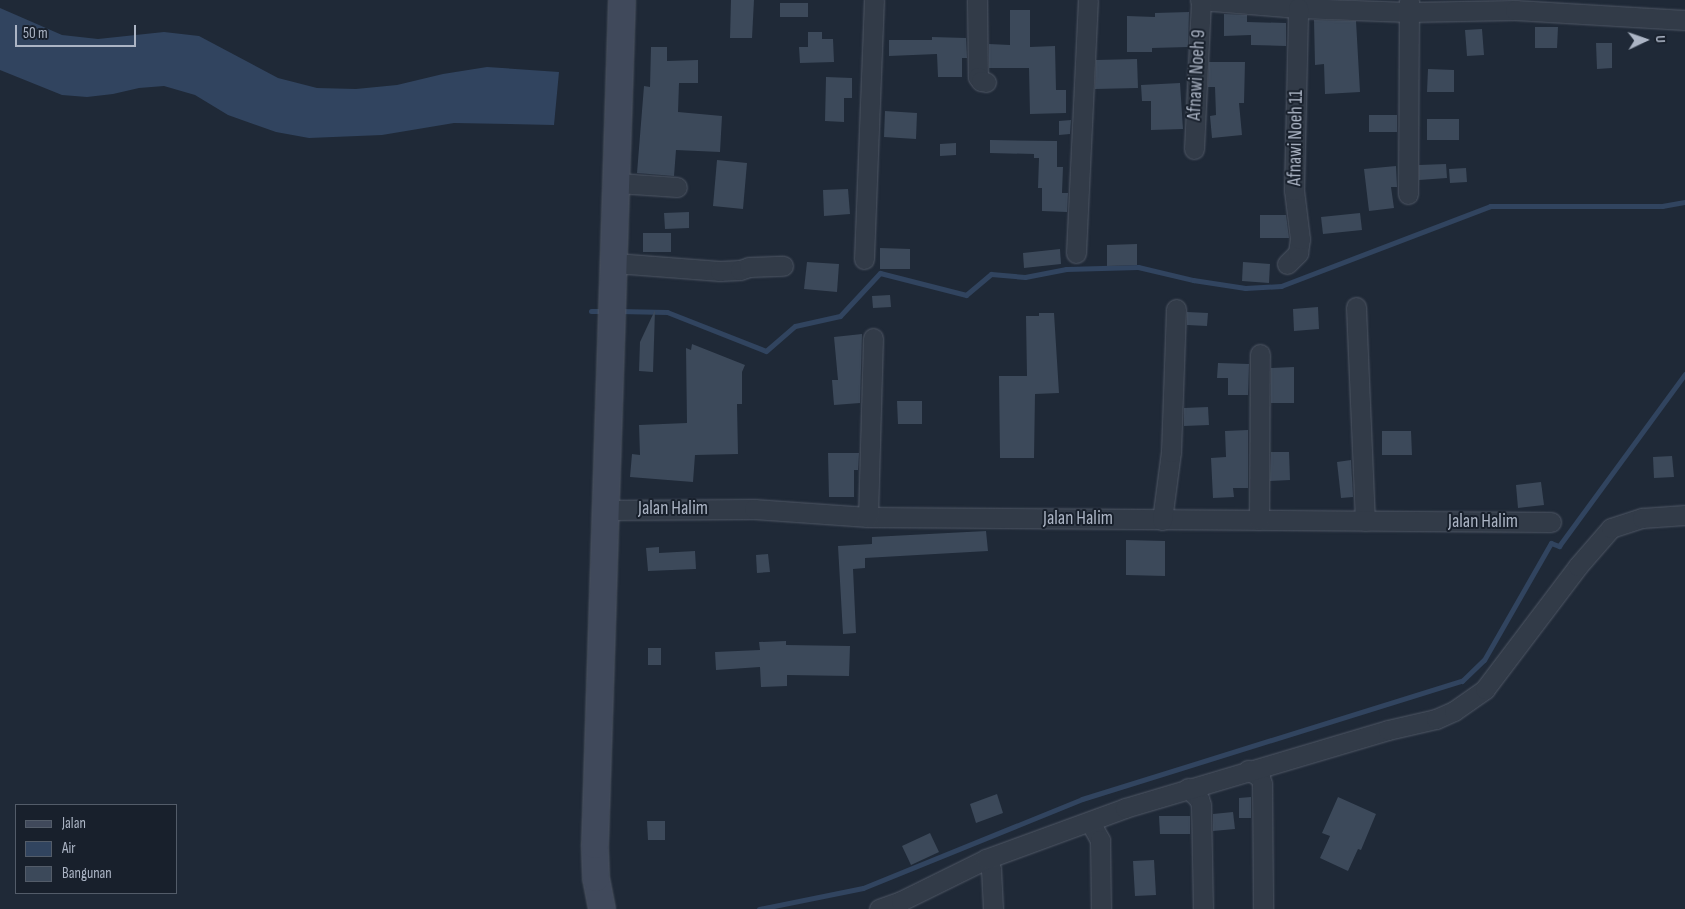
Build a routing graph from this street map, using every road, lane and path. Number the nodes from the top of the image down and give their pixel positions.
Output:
1 (622, 0) edge
2 (874, 0) edge
3 (977, 0) edge
4 (1088, 0) edge
5 (1201, 0) edge
6 (1409, 6) edge
7 (1298, 8) junction
8 (1622, 8) edge
9 (1685, 20) edge
10 (986, 82) dead end
11 (1194, 149) dead end
12 (618, 183) junction
13 (677, 187) dead end
14 (1408, 194) dead end
15 (1076, 253) dead end
16 (864, 259) dead end
17 (615, 263) junction
18 (1286, 264) dead end
19 (783, 266) dead end
20 (1356, 307) dead end
21 (1176, 309) dead end
22 (873, 338) dead end
23 (1260, 354) dead end
24 (606, 510) junction
25 (1685, 515) edge
26 (868, 517) junction
27 (1162, 520) junction
28 (1259, 520) junction
29 (1364, 521) junction
30 (1551, 522) dead end
31 (1248, 770) junction
32 (1188, 788) junction
33 (1090, 822) junction
34 (986, 859) junction
35 (602, 909) edge
36 (879, 909) edge
37 (993, 909) edge
38 (1101, 909) edge
39 (1203, 909) edge
40 (1263, 909) edge

1 - 12 main road
2 - 16 street
3 - 10 street
4 - 15 street
5 - 7 street
5 - 11 street, Afnawi Noeh 9
6 - 7 street
6 - 8 street
6 - 14 street
7 - 18 street, Afnawi Noeh 11
8 - 9 street
12 - 13 street
12 - 17 main road
17 - 19 street
17 - 24 main road
20 - 29 street
21 - 27 street
22 - 26 street
23 - 28 street
24 - 26 street, Jalan Halim
24 - 35 main road
25 - 31 street
26 - 27 street, Jalan Halim
27 - 28 street, Jalan Halim
28 - 29 street, Jalan Halim
29 - 30 street, Jalan Halim
31 - 32 street
31 - 40 street
32 - 33 street
32 - 39 street
33 - 34 street
33 - 38 street
34 - 36 street
34 - 37 street

